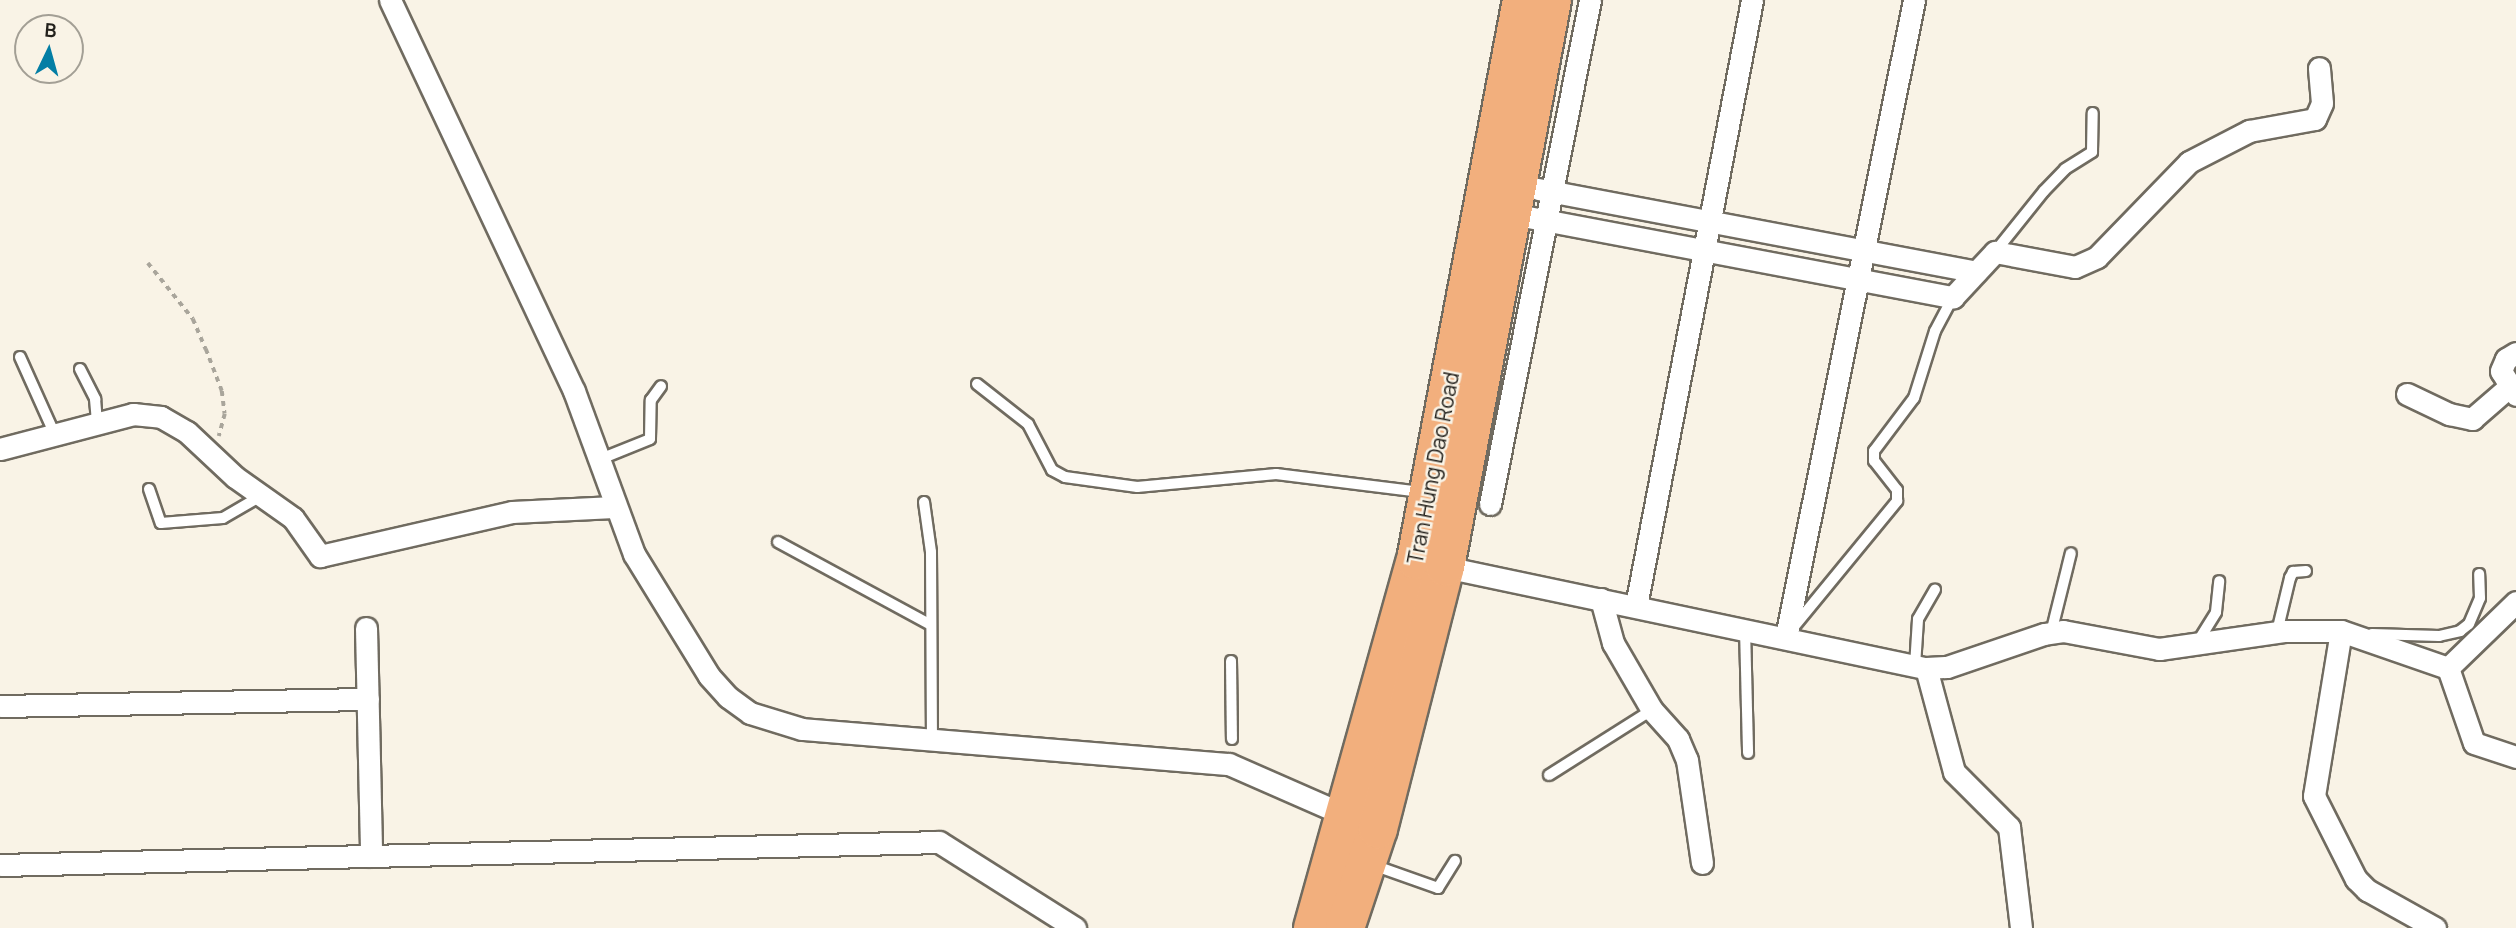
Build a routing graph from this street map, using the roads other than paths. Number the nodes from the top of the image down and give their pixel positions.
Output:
1 (390, 0) edge
2 (1522, 0) edge
3 (1552, 0) edge
4 (1590, 0) edge
5 (1752, 0) edge
6 (1914, 0) edge
7 (2319, 68) dead end
8 (2093, 113) dead end
9 (1532, 203) junction
10 (1709, 221) junction
11 (1704, 250) junction
12 (1864, 250) junction
13 (1995, 252) junction
14 (1976, 272) junction
15 (1858, 279) junction
16 (1953, 297) junction
17 (2516, 353) edge
18 (20, 357) dead end
19 (80, 369) dead end
20 (977, 384) dead end
21 (661, 386) dead end
22 (2512, 391) edge
23 (2407, 394) dead end
24 (97, 424) junction
25 (55, 435) junction
26 (0, 449) edge
27 (598, 460) junction
28 (149, 489) dead end
29 (1429, 493) junction
30 (261, 496) junction
31 (924, 502) dead end
32 (1490, 504) dead end
33 (614, 508) junction
34 (778, 542) dead end
35 (2071, 553) dead end
36 (1445, 567) junction
37 (2306, 571) dead end
38 (2479, 574) dead end
39 (2219, 581) dead end
40 (1935, 589) dead end
41 (1601, 599) junction
42 (2516, 602) edge
43 (1636, 606) junction
44 (929, 624) junction
45 (366, 628) dead end
46 (1745, 628) junction
47 (2277, 632) junction
48 (2051, 633) junction
49 (2348, 633) junction
50 (1786, 637) junction
51 (2195, 645) junction
52 (1231, 660) dead end
53 (1921, 667) junction
54 (2448, 668) junction
55 (368, 699) junction
56 (0, 706) edge
57 (1652, 710) junction
58 (1232, 739) dead end
59 (932, 742) junction
60 (1748, 753) dead end
61 (2516, 757) edge
62 (1549, 775) dead end
63 (1364, 836) junction
64 (371, 856) junction
65 (1455, 861) dead end
66 (1702, 863) dead end
67 (0, 865) edge
68 (1075, 928) edge
69 (1313, 928) edge
70 (1345, 928) edge
71 (2021, 928) edge
72 (2435, 928) edge

1 - 27 street
2 - 29 highway, Tran Hung Dao Road
3 - 9 highway, Tran Hung Dao Road
4 - 9 street
5 - 10 street
6 - 12 street
7 - 13 street
8 - 13 lane
9 - 10 street
9 - 11 street
9 - 32 street
9 - 36 highway, Tran Hung Dao Road
10 - 11 street
10 - 12 street
11 - 15 street
11 - 43 street
12 - 14 street
12 - 15 street
13 - 14 street
14 - 16 street
15 - 16 street
15 - 50 street
16 - 50 lane
17 - 22 street
18 - 25 lane
19 - 24 lane
20 - 29 lane
21 - 27 lane
22 - 23 street
24 - 25 street
24 - 30 street
25 - 26 street
27 - 33 street
28 - 30 lane
29 - 63 highway, Tran Hung Dao Road
30 - 33 street
31 - 44 lane
33 - 59 street
34 - 44 lane
35 - 48 lane
36 - 41 street
36 - 63 highway, Tran Hung Dao Road
37 - 47 lane
38 - 49 lane
39 - 51 lane
40 - 53 lane
41 - 43 street
41 - 57 street
42 - 54 street
43 - 46 street
44 - 59 lane
45 - 55 street
46 - 50 street
46 - 60 lane
47 - 49 street
47 - 51 street
48 - 51 street
48 - 53 street
49 - 54 street
49 - 72 street
50 - 53 street
52 - 58 lane
53 - 71 street
54 - 61 street
55 - 56 street
55 - 64 street
57 - 62 lane
57 - 66 street
59 - 63 street
63 - 65 lane
63 - 69 highway, Tran Hung Dao Road
63 - 70 highway, Tran Hung Dao Road
64 - 67 street
64 - 68 street

